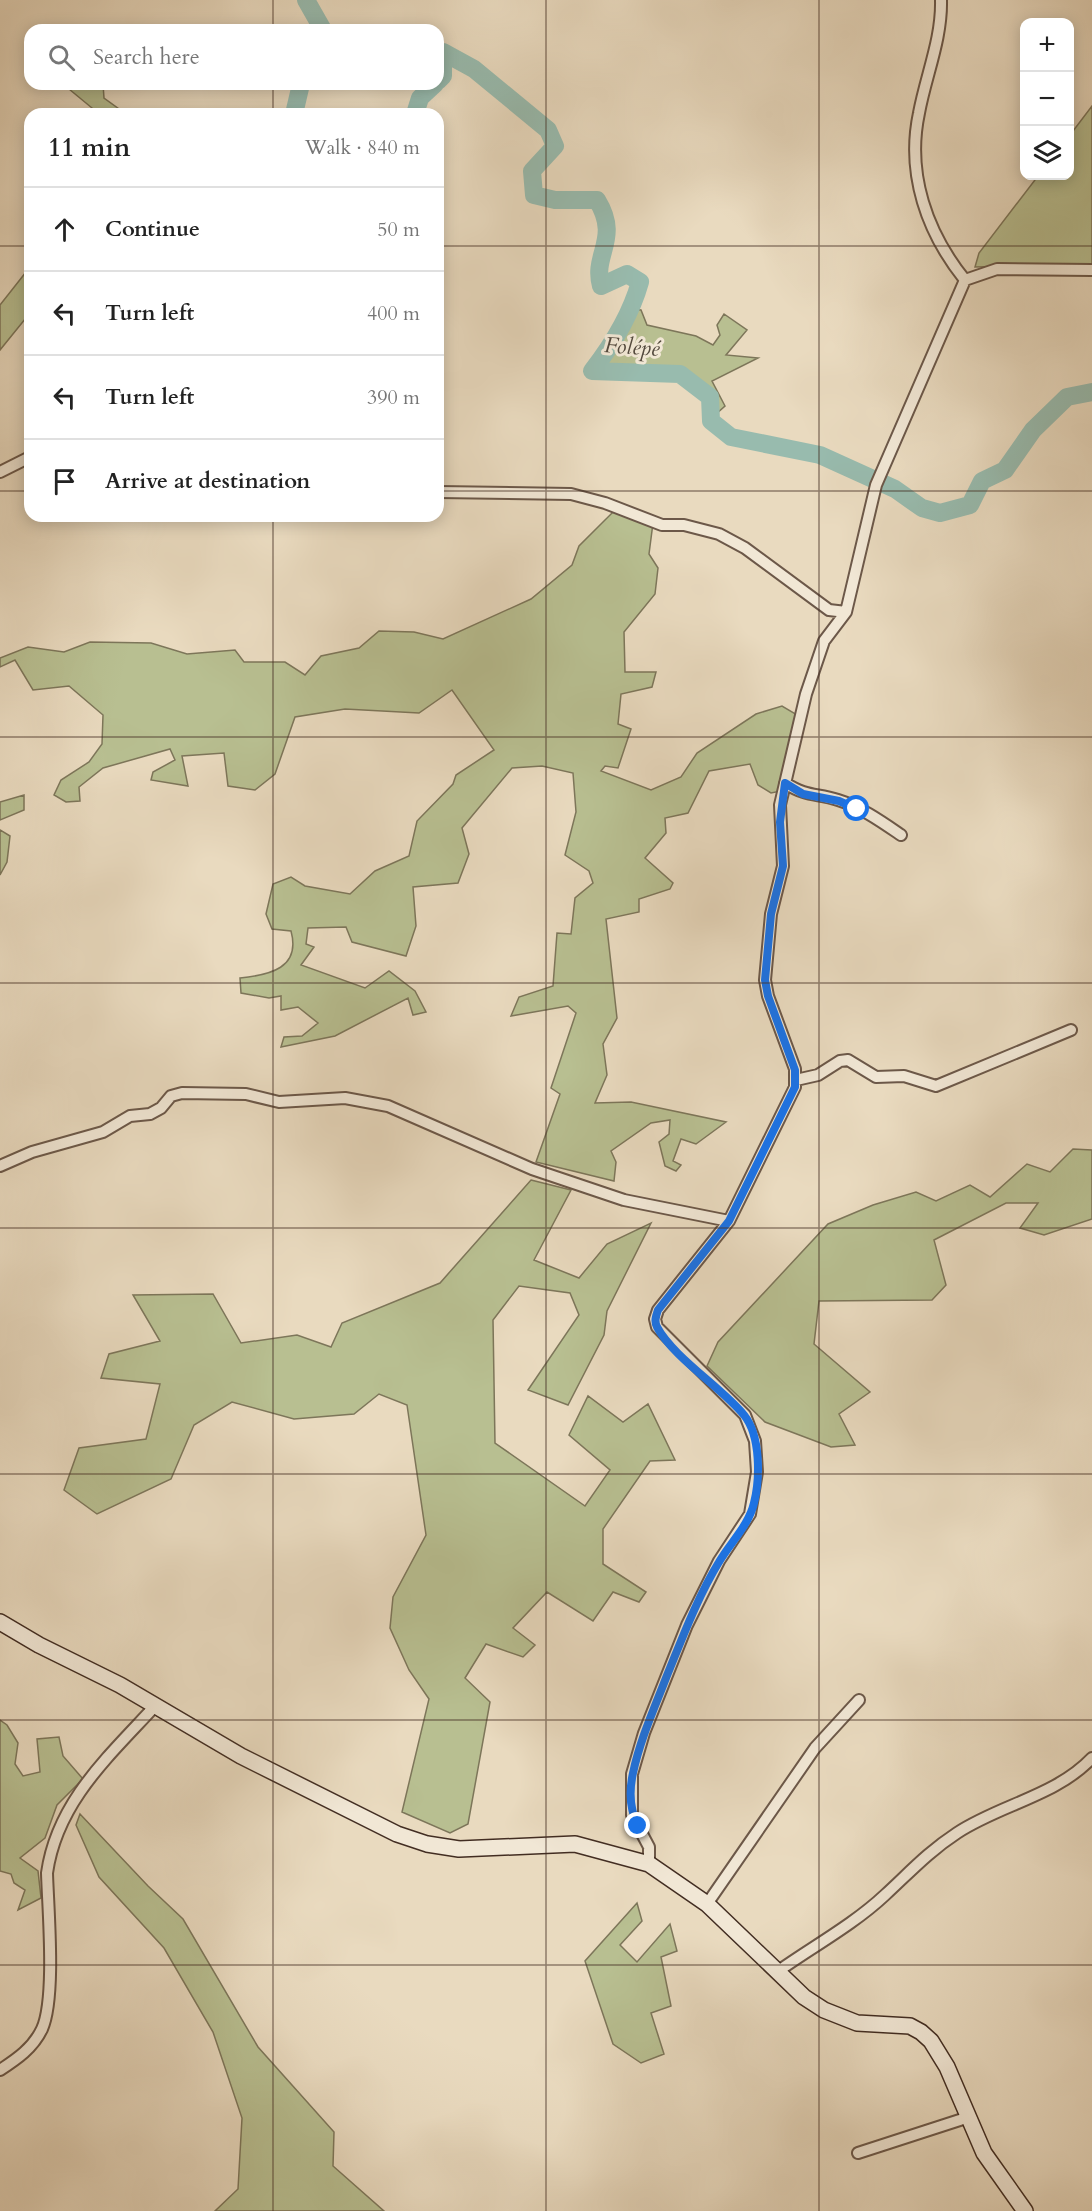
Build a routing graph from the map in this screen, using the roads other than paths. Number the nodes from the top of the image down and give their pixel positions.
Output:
1 (941, 0) edge
2 (1092, 270) edge
3 (964, 280) junction
4 (24, 460) edge
5 (0, 472) edge
6 (444, 492) edge
7 (846, 612) junction
8 (785, 783) junction
9 (901, 835) dead end
10 (1071, 1030) dead end
11 (796, 1080) junction
12 (0, 1166) edge
13 (729, 1221) junction
14 (0, 1622) edge
15 (859, 1700) dead end
16 (155, 1706) junction
17 (1092, 1758) edge
18 (649, 1864) junction
19 (707, 1904) junction
20 (777, 1972) junction
21 (0, 2070) edge
22 (966, 2118) junction
23 (858, 2153) dead end
24 (1025, 2211) edge

1 - 3 street
2 - 3 street
3 - 7 street
4 - 5 street
6 - 7 street
7 - 8 street
8 - 9 street
8 - 11 street
10 - 11 street
11 - 13 street
12 - 13 street
13 - 18 street
14 - 16 street
15 - 19 street
16 - 18 street
16 - 21 street
17 - 20 street
18 - 19 street
19 - 20 street
20 - 22 street
22 - 23 street
22 - 24 street

